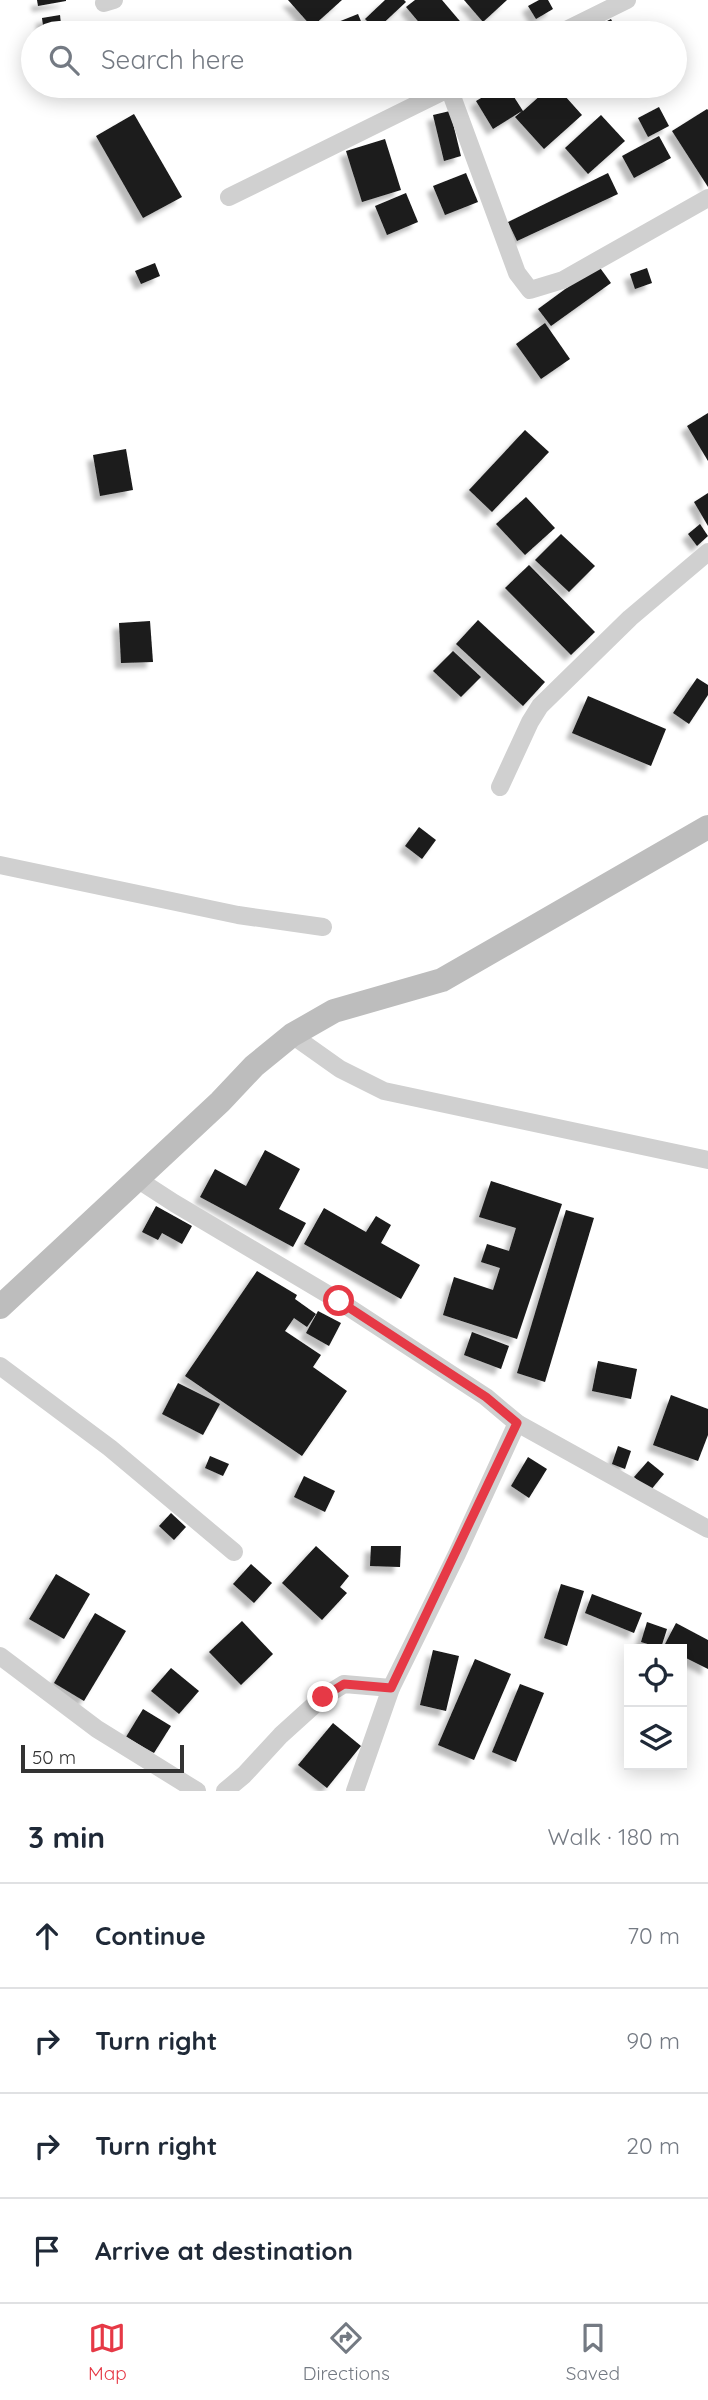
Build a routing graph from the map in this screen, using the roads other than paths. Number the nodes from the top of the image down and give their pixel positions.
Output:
1 (627, 0) edge
2 (584, 21) edge
3 (429, 98) edge
4 (455, 98) edge
5 (229, 197) dead end
6 (708, 198) edge
7 (708, 552) edge
8 (500, 787) dead end
9 (707, 828) edge
10 (0, 865) edge
11 (323, 927) dead end
12 (292, 1035) junction
13 (708, 1160) edge
14 (137, 1179) junction
15 (0, 1307) edge
16 (0, 1366) edge
17 (517, 1423) junction
18 (708, 1529) edge
19 (234, 1552) dead end
20 (0, 1656) edge
21 (391, 1688) junction
22 (197, 1791) edge
23 (225, 1791) edge
24 (355, 1791) edge

1 - 2 street
3 - 5 street
4 - 6 street
7 - 8 street
9 - 12 street
10 - 11 street
12 - 13 street
12 - 14 street
14 - 15 street
14 - 17 street
16 - 19 street
17 - 18 street
17 - 21 street
20 - 22 street
21 - 23 street
21 - 24 street

